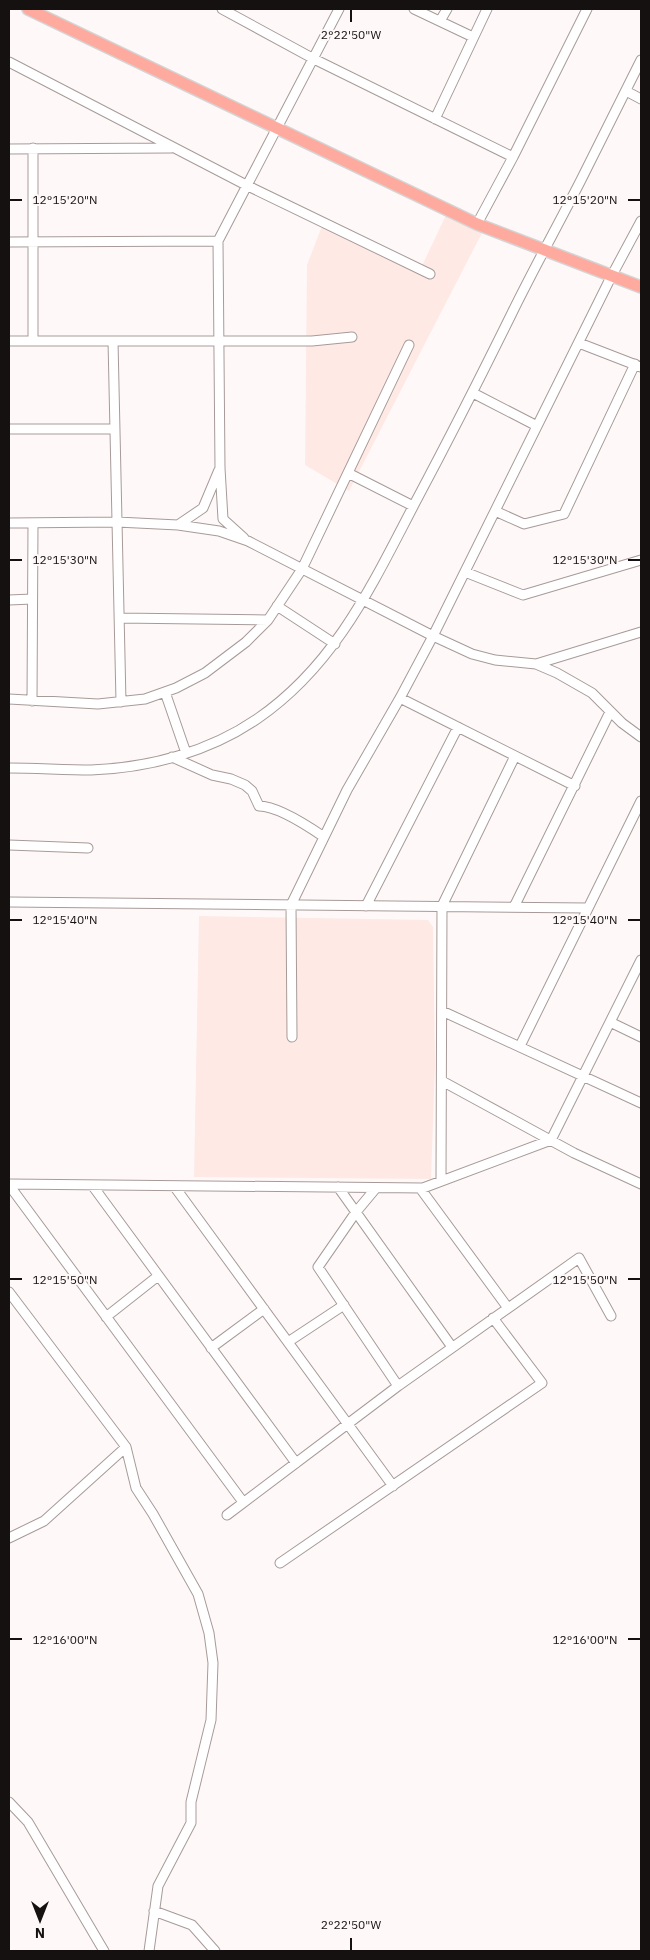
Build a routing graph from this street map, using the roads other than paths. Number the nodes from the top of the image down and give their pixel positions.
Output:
1 (28, 9) edge
2 (224, 9) edge
3 (339, 9) edge
4 (414, 9) edge
5 (447, 9) edge
6 (487, 9) edge
7 (587, 9) edge
8 (440, 21) junction
9 (473, 37) junction
10 (314, 59) junction
11 (641, 60) edge
12 (9, 62) edge
13 (626, 91) junction
14 (641, 99) edge
15 (435, 119) junction
16 (277, 127) junction
17 (9, 148) edge
18 (33, 148) junction
19 (174, 148) junction
20 (513, 157) junction
21 (248, 186) junction
22 (641, 221) edge
23 (477, 224) junction
24 (218, 241) junction
25 (9, 242) edge
26 (33, 242) junction
27 (543, 250) junction
28 (430, 274) dead end
29 (611, 277) junction
30 (641, 287) edge
31 (352, 337) dead end
32 (9, 341) edge
33 (34, 341) junction
34 (113, 341) junction
35 (220, 341) junction
36 (579, 343) junction
37 (410, 345) dead end
38 (638, 366) edge
39 (473, 393) junction
40 (538, 426) junction
41 (9, 429) edge
42 (115, 429) junction
43 (220, 468) junction
44 (348, 473) junction
45 (413, 506) junction
46 (496, 510) junction
47 (117, 522) junction
48 (33, 523) junction
49 (9, 524) edge
50 (178, 525) junction
51 (248, 541) junction
52 (641, 560) edge
53 (302, 569) junction
54 (465, 572) junction
55 (32, 599) junction
56 (9, 600) edge
57 (364, 601) junction
58 (277, 606) junction
59 (119, 618) junction
60 (268, 620) junction
61 (641, 632) edge
62 (433, 636) junction
63 (335, 644) junction
64 (536, 664) junction
65 (165, 692) junction
66 (400, 698) junction
67 (9, 699) edge
68 (32, 701) junction
69 (121, 702) junction
70 (610, 712) junction
71 (458, 727) junction
72 (641, 737) edge
73 (186, 754) junction
74 (515, 756) junction
75 (172, 757) junction
76 (9, 768) edge
77 (575, 786) junction
78 (641, 801) edge
79 (324, 837) junction
80 (9, 845) edge
81 (88, 848) dead end
82 (9, 902) edge
83 (291, 905) junction
84 (366, 906) junction
85 (442, 906) junction
86 (514, 907) junction
87 (588, 908) junction
88 (641, 960) edge
89 (442, 1011) junction
90 (610, 1022) junction
91 (292, 1037) dead end
92 (641, 1037) edge
93 (520, 1046) junction
94 (584, 1076) junction
95 (442, 1081) junction
96 (641, 1103) edge
97 (552, 1140) junction
98 (441, 1181) junction
99 (641, 1184) edge
100 (9, 1185) edge
101 (92, 1185) junction
102 (174, 1186) junction
103 (338, 1187) junction
104 (376, 1188) junction
105 (420, 1188) junction
106 (356, 1212) junction
107 (158, 1276) junction
108 (9, 1292) edge
109 (344, 1305) junction
110 (508, 1308) junction
111 (264, 1309) junction
112 (611, 1316) dead end
113 (106, 1317) junction
114 (493, 1318) junction
115 (288, 1342) junction
116 (452, 1347) junction
117 (211, 1348) junction
118 (398, 1386) junction
119 (348, 1424) junction
120 (126, 1447) junction
121 (296, 1463) junction
122 (393, 1486) junction
123 (243, 1502) junction
124 (227, 1514) dead end
125 (9, 1538) edge
126 (280, 1563) dead end
127 (9, 1802) edge
128 (154, 1911) junction
129 (104, 1951) edge
130 (148, 1951) edge
131 (215, 1951) edge

1 - 16 main road
2 - 10 street
3 - 10 street
4 - 8 street
5 - 8 street
6 - 9 street
7 - 20 street
8 - 9 street
9 - 15 street
10 - 15 street
10 - 16 street
11 - 13 street
12 - 19 street
13 - 14 street
13 - 27 street
15 - 20 street
16 - 21 street
16 - 23 main road
17 - 18 street
18 - 19 street
18 - 26 street
19 - 21 street
20 - 23 street
21 - 24 street
21 - 28 street
22 - 29 street
23 - 27 main road
24 - 26 street
24 - 35 street
25 - 26 street
26 - 33 street
27 - 29 main road
27 - 39 street
29 - 30 main road
29 - 36 street
31 - 35 street
32 - 33 street
33 - 34 street
34 - 35 street
34 - 42 street
35 - 43 street
36 - 38 street
36 - 40 street
37 - 44 street
38 - 46 street
39 - 40 street
39 - 45 street
40 - 46 street
41 - 42 street
42 - 47 street
43 - 50 street
43 - 51 street
44 - 45 street
44 - 53 street
45 - 57 street
46 - 54 street
47 - 48 street
47 - 50 street
47 - 59 street
48 - 49 street
48 - 55 street
50 - 51 street
51 - 53 street
52 - 54 street
53 - 57 street
53 - 58 street
54 - 62 street
55 - 56 street
55 - 68 street
57 - 62 street
57 - 63 street
58 - 60 street
58 - 63 street
59 - 60 street
59 - 69 street
60 - 65 street
61 - 64 street
62 - 64 street
62 - 66 street
63 - 73 street
64 - 70 street
65 - 69 street
65 - 73 street
66 - 71 street
66 - 79 street
67 - 68 street
68 - 69 street
70 - 72 street
70 - 77 street
71 - 74 street
71 - 84 street
73 - 75 street
74 - 77 street
74 - 85 street
75 - 76 street
75 - 79 street
77 - 86 street
78 - 87 street
79 - 83 street
80 - 81 street
82 - 83 street
83 - 84 street
83 - 91 street
84 - 85 street
85 - 86 street
85 - 89 street
86 - 87 street
87 - 93 street
88 - 90 street
89 - 93 street
89 - 95 street
90 - 92 street
90 - 94 street
93 - 94 street
94 - 96 street
94 - 97 street
95 - 97 street
95 - 98 street
97 - 98 street
97 - 99 street
98 - 105 street
100 - 101 street
100 - 113 street
101 - 102 street
101 - 107 street
102 - 103 street
102 - 111 street
103 - 104 street
103 - 106 street
104 - 105 street
104 - 106 street
105 - 110 street
106 - 109 street
106 - 116 street
107 - 113 street
107 - 117 street
108 - 120 street
109 - 115 street
109 - 118 street
110 - 112 street
110 - 114 street
111 - 115 street
111 - 117 street
113 - 123 street
114 - 116 street
114 - 122 street
115 - 119 street
116 - 118 street
117 - 121 street
118 - 119 street
119 - 121 street
119 - 122 street
120 - 125 street
120 - 128 street
121 - 123 street
122 - 126 street
123 - 124 street
127 - 129 street
128 - 130 street
128 - 131 street

